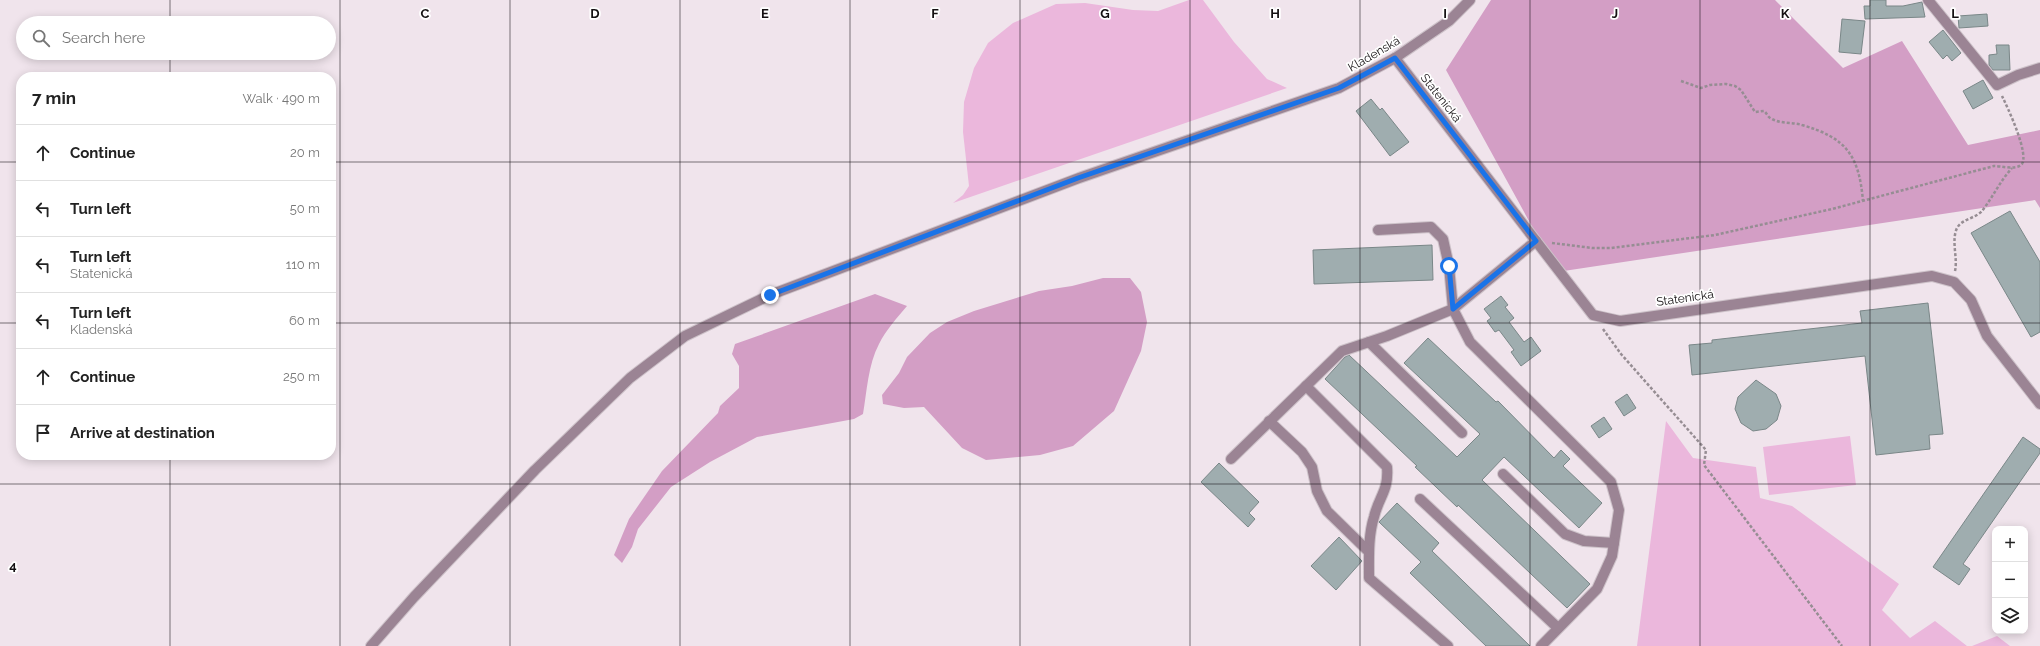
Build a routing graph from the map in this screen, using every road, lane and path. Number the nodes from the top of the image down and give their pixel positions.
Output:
1 (1470, 0) edge
2 (1928, 0) edge
3 (1395, 58) junction
4 (2040, 68) edge
5 (1681, 81) dead end
6 (1997, 85) junction
7 (2013, 168) junction
8 (1863, 201) junction
9 (1378, 230) dead end
10 (1536, 241) junction
11 (1954, 282) junction
12 (1453, 309) junction
13 (1593, 315) junction
14 (1369, 342) junction
15 (1306, 386) junction
16 (2040, 404) edge
17 (1269, 421) junction
18 (1462, 433) dead end
19 (1231, 459) dead end
20 (1503, 474) dead end
21 (1420, 499) dead end
22 (1614, 543) junction
23 (1369, 552) junction
24 (1558, 628) junction
25 (371, 646) edge
26 (1448, 646) edge
27 (1541, 646) edge
28 (1842, 646) edge

1 - 3 street, Kladenská
2 - 6 street
3 - 10 street, Statenická
3 - 25 street, Kladenská
4 - 6 street
5 - 8 path
6 - 7 path
7 - 8 path
7 - 11 path
8 - 10 path
9 - 12 street
10 - 12 street
10 - 13 street, Statenická
11 - 13 street, Statenická
11 - 16 street
12 - 14 street
12 - 22 street
13 - 28 path
14 - 15 street
14 - 18 street
15 - 17 street
15 - 23 street
17 - 19 street
17 - 23 street
20 - 22 street
21 - 24 street
22 - 24 street
23 - 26 street
24 - 27 street

